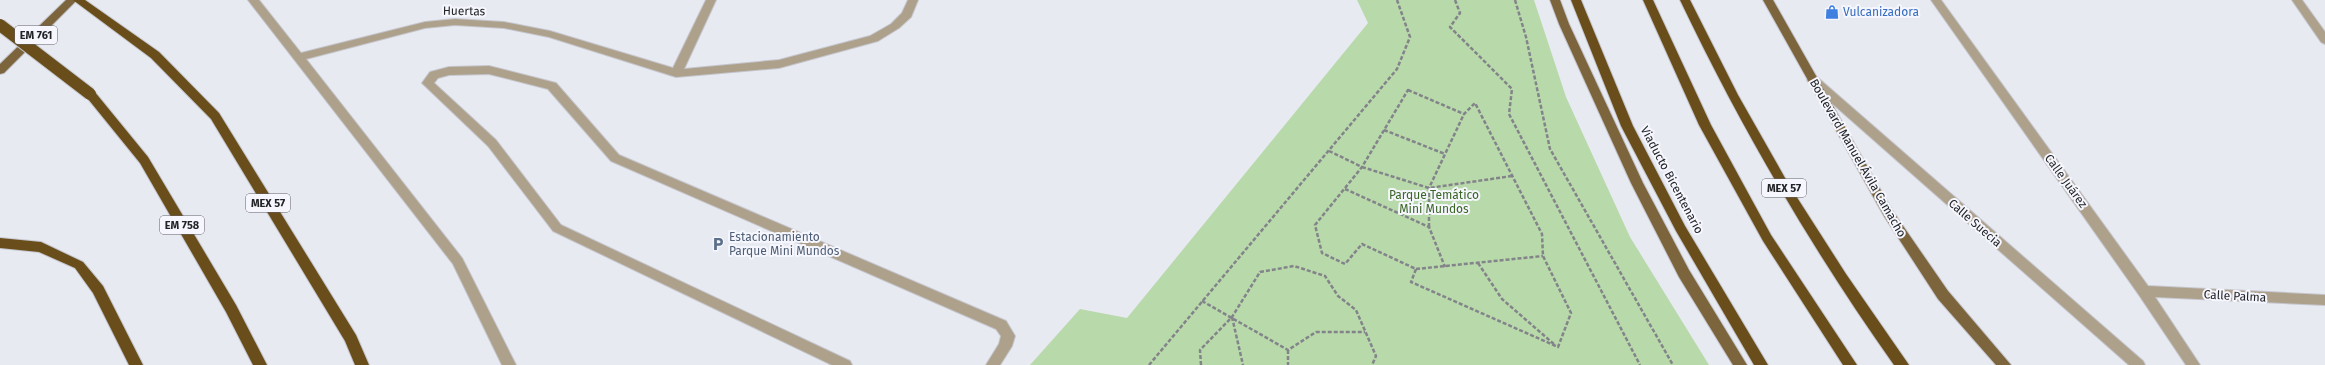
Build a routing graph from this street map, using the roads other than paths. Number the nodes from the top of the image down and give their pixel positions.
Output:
1 (72, 0) edge
2 (78, 0) edge
3 (711, 0) edge
4 (1555, 0) edge
5 (1576, 0) edge
6 (1648, 0) edge
7 (1685, 0) edge
8 (1768, 0) edge
9 (1936, 0) edge
10 (2297, 0) edge
11 (913, 1) edge
12 (257, 2) edge
13 (0, 25) edge
14 (2325, 40) edge
15 (297, 58) junction
16 (0, 70) edge
17 (676, 72) junction
18 (1813, 80) junction
19 (0, 242) edge
20 (2144, 291) junction
21 (2325, 300) edge
22 (136, 365) edge
23 (260, 365) edge
24 (362, 365) edge
25 (509, 365) edge
26 (840, 365) edge
27 (844, 365) edge
28 (993, 365) edge
29 (1740, 365) edge
30 (1761, 365) edge
31 (1850, 365) edge
32 (1902, 365) edge
33 (2004, 365) edge
34 (2138, 365) edge
35 (2193, 365) edge

1 - 16 main road, EM 761
2 - 24 highway, MEX 57
3 - 17 street
4 - 29 main road
5 - 30 highway, Viaducto Bicentenario
6 - 31 highway, MEX 57
7 - 32 highway, MEX 57
8 - 18 main road, Boulevard Manuel Ávila Camacho
9 - 20 street, Calle Juárez
10 - 14 street
11 - 17 street
12 - 15 street
13 - 23 highway, EM 758, bridge
15 - 17 street, Huertas
15 - 25 street
18 - 33 main road, Boulevard Manuel Ávila Camacho
18 - 34 street, Calle Suecia
19 - 22 highway
20 - 21 street, Calle Palma
20 - 35 street, Calle Juárez
26 - 27 street
27 - 28 street

